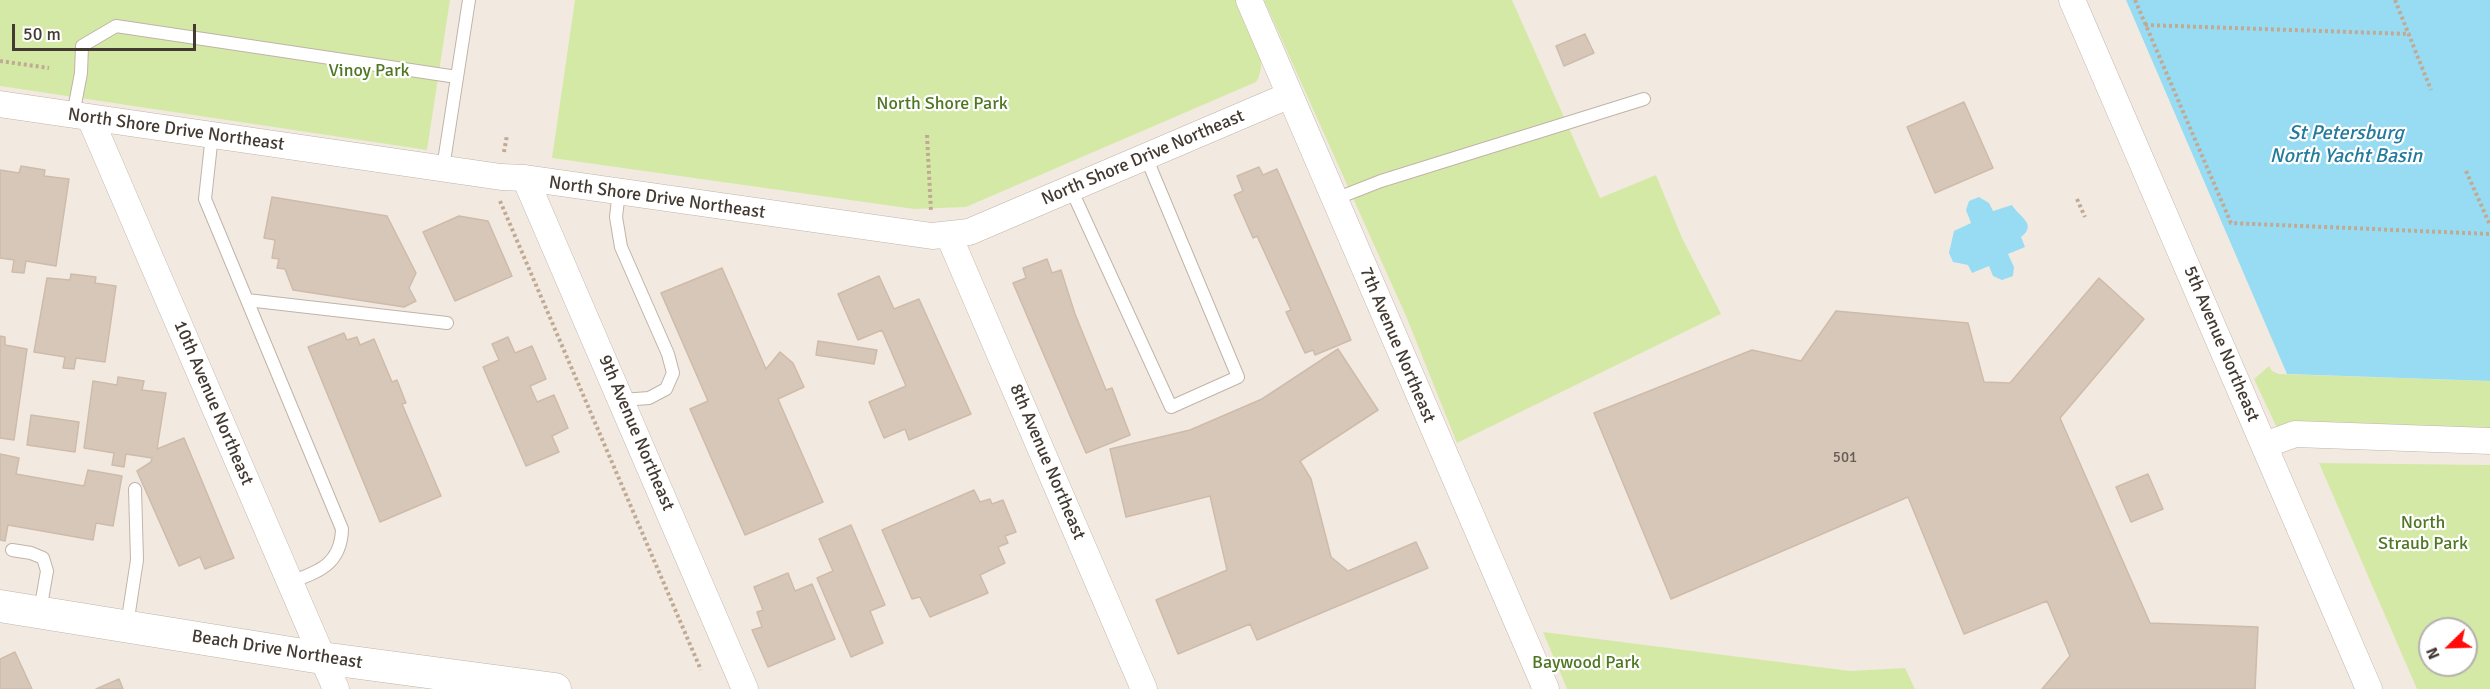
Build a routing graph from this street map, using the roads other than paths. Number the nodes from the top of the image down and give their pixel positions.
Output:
1 (469, 0) edge
2 (1249, 0) edge
3 (2072, 0) edge
4 (457, 76) junction
5 (1290, 95) junction
6 (1644, 99) dead end
7 (0, 104) edge
8 (82, 116) junction
9 (212, 135) junction
10 (1146, 157) junction
11 (443, 168) junction
12 (513, 178) junction
13 (1071, 189) junction
14 (620, 192) junction
15 (1335, 200) junction
16 (941, 236) junction
17 (247, 300) junction
18 (447, 323) dead end
19 (622, 400) junction
20 (2490, 441) edge
21 (2265, 445) junction
22 (135, 489) dead end
23 (12, 550) dead end
24 (290, 582) junction
25 (0, 606) edge
26 (39, 612) junction
27 (127, 626) junction
28 (322, 657) junction
29 (546, 688) edge
30 (336, 689) edge
31 (745, 689) edge
32 (1144, 689) edge
33 (1546, 689) edge
34 (2369, 689) edge

1 - 4 lane
2 - 5 street, 7th Avenue Northeast
3 - 21 street, 5th Avenue Northeast
4 - 8 lane
4 - 11 lane
5 - 10 street, North Shore Drive Northeast
5 - 15 street, 7th Avenue Northeast
6 - 15 lane
7 - 8 street, North Shore Drive Northeast
8 - 9 street, North Shore Drive Northeast
8 - 24 street, 10th Avenue Northeast
9 - 11 street, North Shore Drive Northeast
9 - 17 lane
10 - 13 street, North Shore Drive Northeast
10 - 13 lane
11 - 12 street, North Shore Drive Northeast
12 - 14 street, North Shore Drive Northeast
12 - 19 street, 9th Avenue Northeast
13 - 16 street, North Shore Drive Northeast
14 - 16 street, North Shore Drive Northeast
14 - 19 lane
15 - 33 street, 7th Avenue Northeast
16 - 32 street, 8th Avenue Northeast
17 - 18 lane
17 - 24 lane
19 - 31 street, 9th Avenue Northeast
20 - 21 street
21 - 34 street, 5th Avenue Northeast
22 - 27 lane
23 - 26 lane
24 - 28 street, 10th Avenue Northeast
25 - 26 street, Beach Drive Northeast
26 - 27 street, Beach Drive Northeast
27 - 28 street, Beach Drive Northeast
28 - 29 street, Beach Drive Northeast
28 - 30 street, 10th Avenue Northeast

